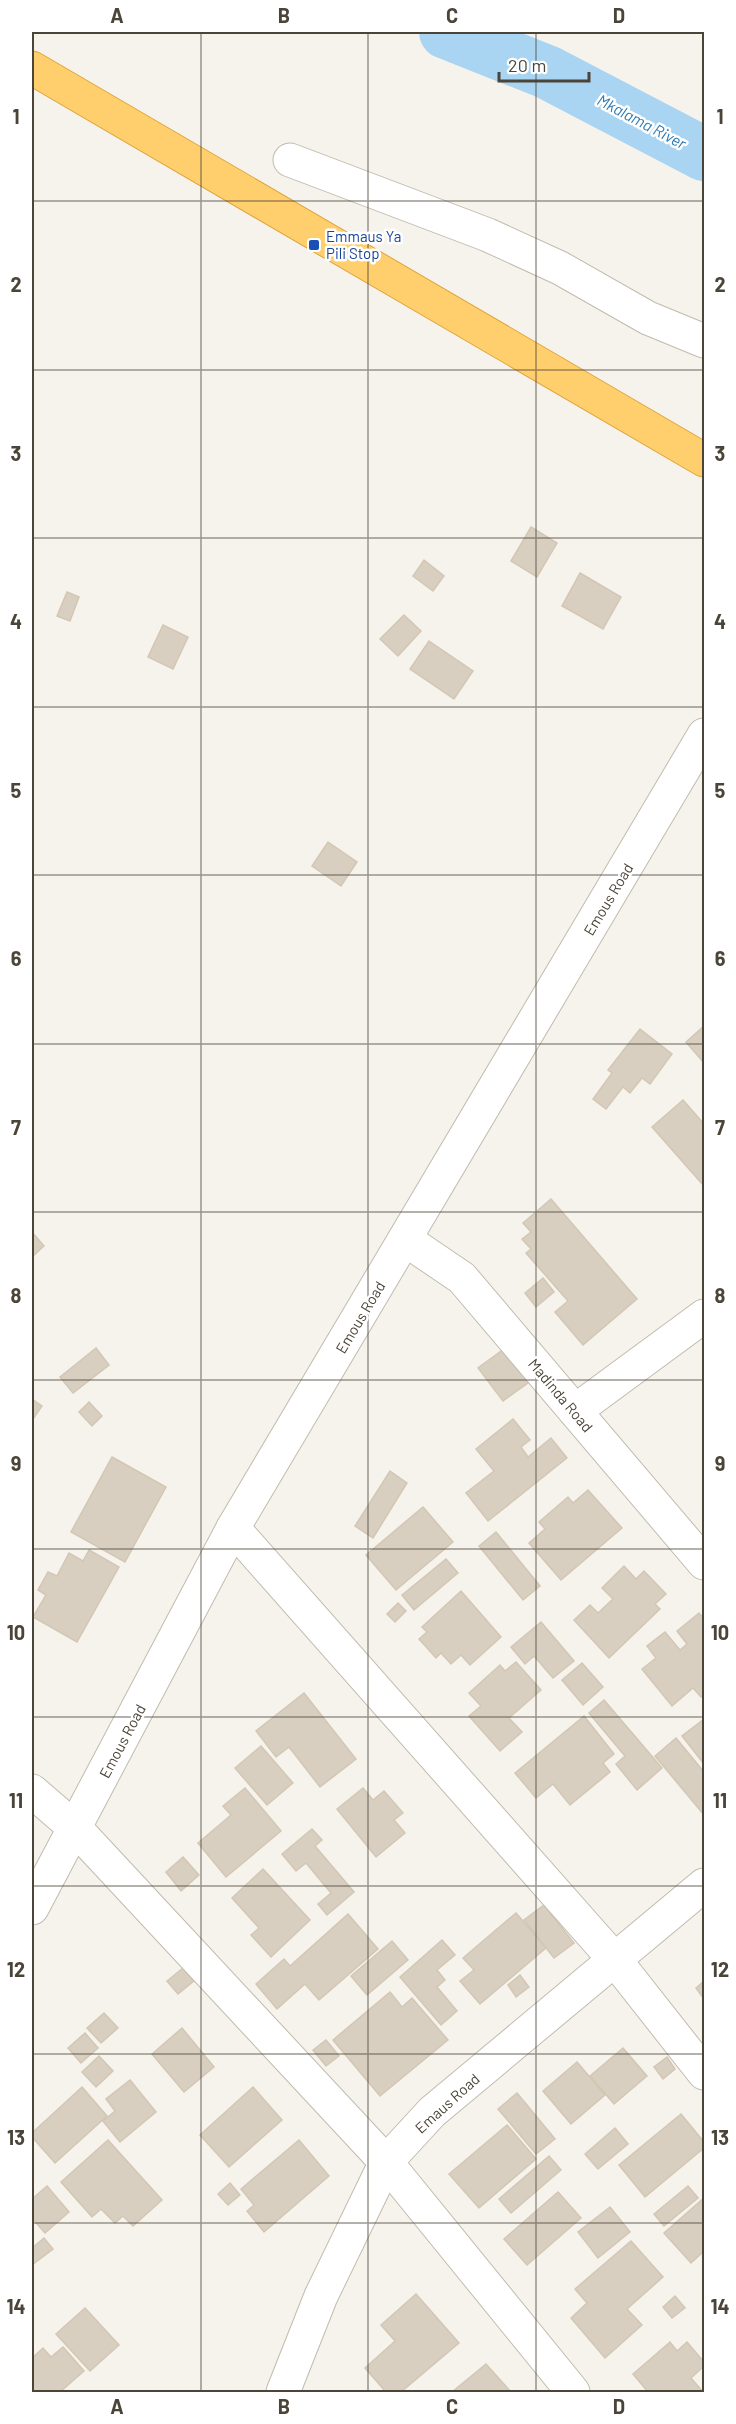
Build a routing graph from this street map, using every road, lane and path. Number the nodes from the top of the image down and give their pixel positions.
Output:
1 (43, 75) edge
2 (290, 160) dead end
3 (705, 341) edge
4 (705, 460) edge
5 (705, 735) edge
6 (406, 1240) junction
7 (705, 1316) edge
8 (575, 1411) junction
9 (233, 1528) junction
10 (705, 1563) edge
11 (32, 1791) edge
12 (76, 1829) junction
13 (705, 1885) edge
14 (32, 1908) edge
15 (615, 1960) junction
16 (705, 2073) edge
17 (386, 2162) junction
18 (283, 2392) edge
19 (573, 2392) edge

1 - 4 highway
2 - 3 street
5 - 6 street, Emous Road
6 - 8 street, Madinda Road
6 - 9 street, Emous Road
7 - 8 street
8 - 10 street, Madinda Road
9 - 12 street, Emous Road
9 - 15 street
11 - 12 street
12 - 14 street, Emous Road
12 - 17 street
13 - 15 street, Emaus Road
15 - 16 street
15 - 17 street, Emaus Road
17 - 18 street, Emaus Road
17 - 19 street

